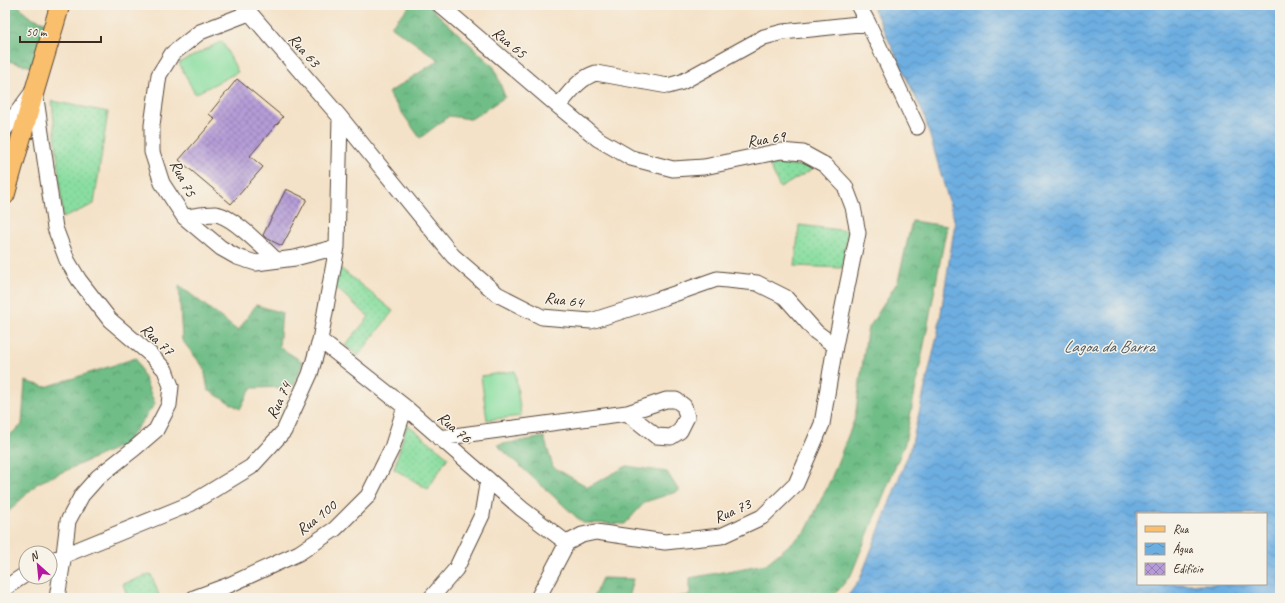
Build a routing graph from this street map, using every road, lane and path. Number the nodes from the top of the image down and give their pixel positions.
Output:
1 (60, 5) edge
2 (440, 5) edge
3 (858, 5) edge
4 (246, 9) edge
5 (868, 23) junction
6 (35, 89) junction
7 (558, 106) junction
8 (340, 117) junction
9 (917, 127) dead end
10 (5, 129) edge
11 (5, 195) edge
12 (184, 216) junction
13 (337, 247) junction
14 (276, 260) junction
15 (320, 340) junction
16 (836, 346) junction
17 (405, 407) junction
18 (627, 414) dead end
19 (439, 438) junction
20 (488, 479) junction
21 (567, 542) junction
22 (64, 554) junction
23 (58, 557) edge
24 (18, 579) edge
25 (5, 588) edge
26 (57, 598) edge
27 (194, 598) edge
28 (431, 598) edge
29 (538, 598) edge

1 - 6 main road
2 - 7 street, Rua 65
3 - 5 street
4 - 8 street, Rua 63
4 - 12 street, Rua 75
5 - 7 street
5 - 9 street
6 - 10 street
6 - 11 main road
6 - 22 street, Rua 77
7 - 16 street, Rua 69
8 - 13 street, Rua 74
8 - 16 street, Rua 64
12 - 14 street, Rua 75
12 - 14 street
13 - 14 street, Rua 75
13 - 15 street, Rua 74
15 - 17 street, Rua 76
15 - 22 street, Rua 74
16 - 21 street, Rua 73
17 - 19 street, Rua 76
17 - 27 street, Rua 100
18 - 19 street
19 - 20 street, Rua 76
20 - 21 street, Rua 76
20 - 28 street
21 - 29 street
22 - 23 street, Rua 74
22 - 26 street, Rua 77
24 - 25 street

